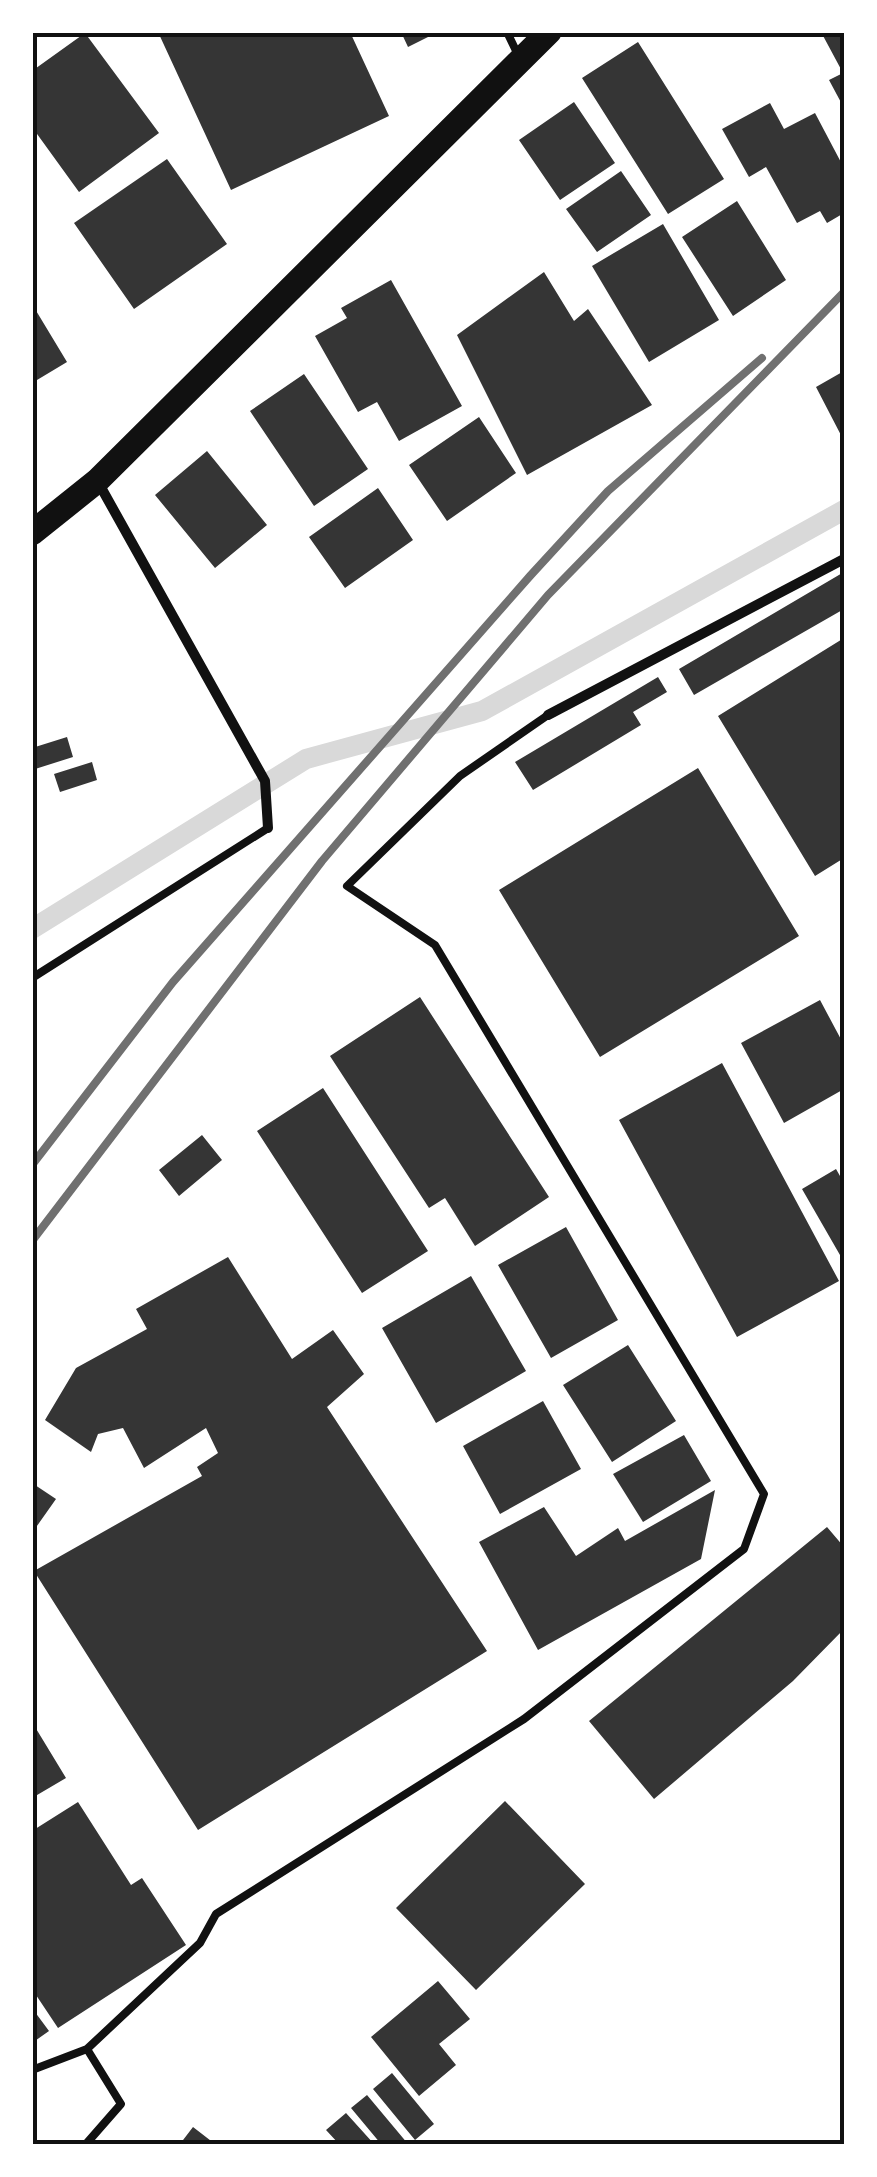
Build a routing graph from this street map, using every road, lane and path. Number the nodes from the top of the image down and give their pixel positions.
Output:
1 (507, 32) edge
2 (548, 32) edge
3 (519, 57) junction
4 (97, 481) junction
5 (32, 533) edge
6 (844, 559) edge
7 (548, 715) joint
8 (268, 828) joint
9 (32, 978) edge
10 (87, 2049) junction
11 (32, 2070) edge
12 (86, 2144) edge

1 - 3 lane
2 - 3 main road
3 - 4 main road
4 - 5 main road
4 - 8 street
6 - 7 street
7 - 10 lane
8 - 9 lane
10 - 11 lane
10 - 12 lane

